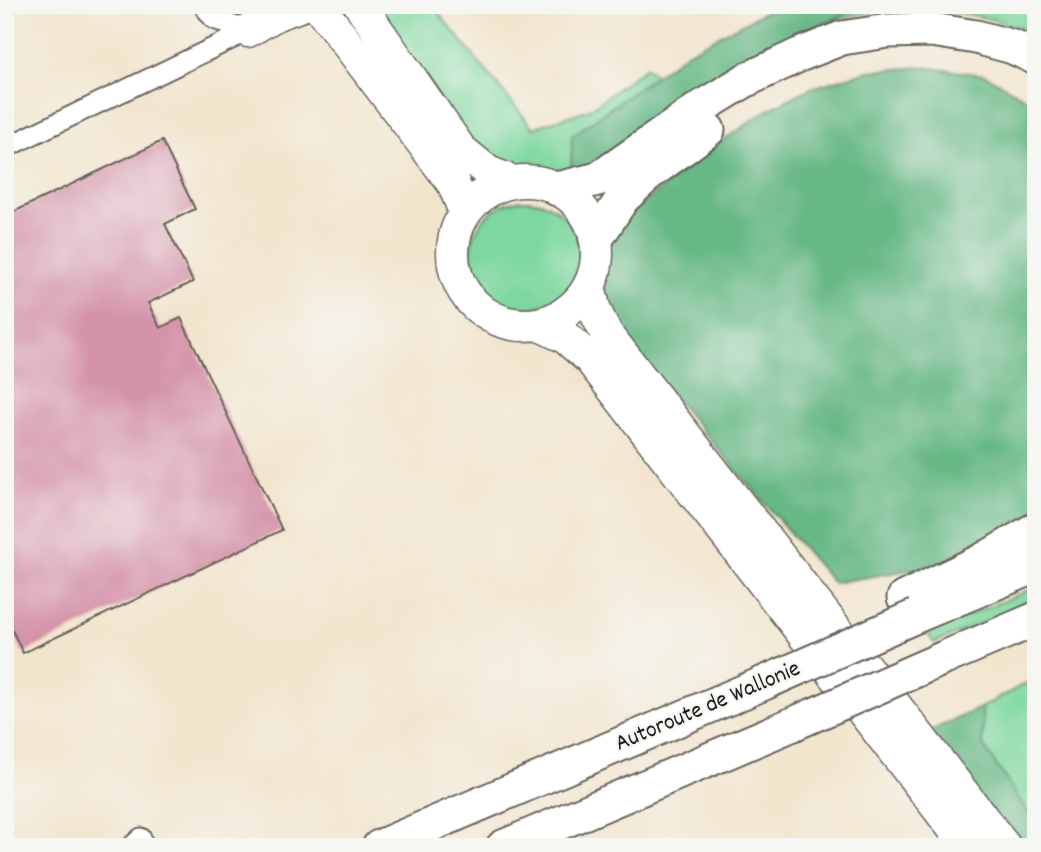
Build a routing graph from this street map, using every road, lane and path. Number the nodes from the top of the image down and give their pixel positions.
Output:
1 (203, 5) edge
2 (318, 5) edge
3 (335, 5) edge
4 (360, 5) edge
5 (286, 8) edge
6 (248, 31) junction
7 (1036, 58) edge
8 (1036, 82) edge
9 (5, 148) edge
10 (460, 149) junction
11 (513, 182) junction
12 (557, 189) junction
13 (465, 212) junction
14 (596, 239) junction
15 (589, 286) junction
16 (538, 324) junction
17 (1036, 528) edge
18 (1036, 566) edge
19 (910, 607) junction
20 (1036, 619) edge
21 (1036, 641) edge
22 (944, 658) junction
23 (379, 847) edge
24 (503, 847) edge
25 (968, 847) edge
26 (1005, 847) edge

1 - 6 street
2 - 13 highway
3 - 10 highway
4 - 10 highway
5 - 6 highway
6 - 9 street
7 - 12 highway
8 - 14 highway
10 - 11 highway
11 - 12 highway
11 - 13 highway
12 - 14 highway
13 - 16 highway
14 - 15 highway
15 - 16 highway
15 - 26 highway
16 - 25 highway
17 - 19 highway
18 - 19 highway, Autoroute de Wallonie
19 - 23 highway, Autoroute de Wallonie, bridge
20 - 22 highway, Autoroute de Wallonie
21 - 22 highway
22 - 24 highway, Autoroute de Wallonie, bridge

